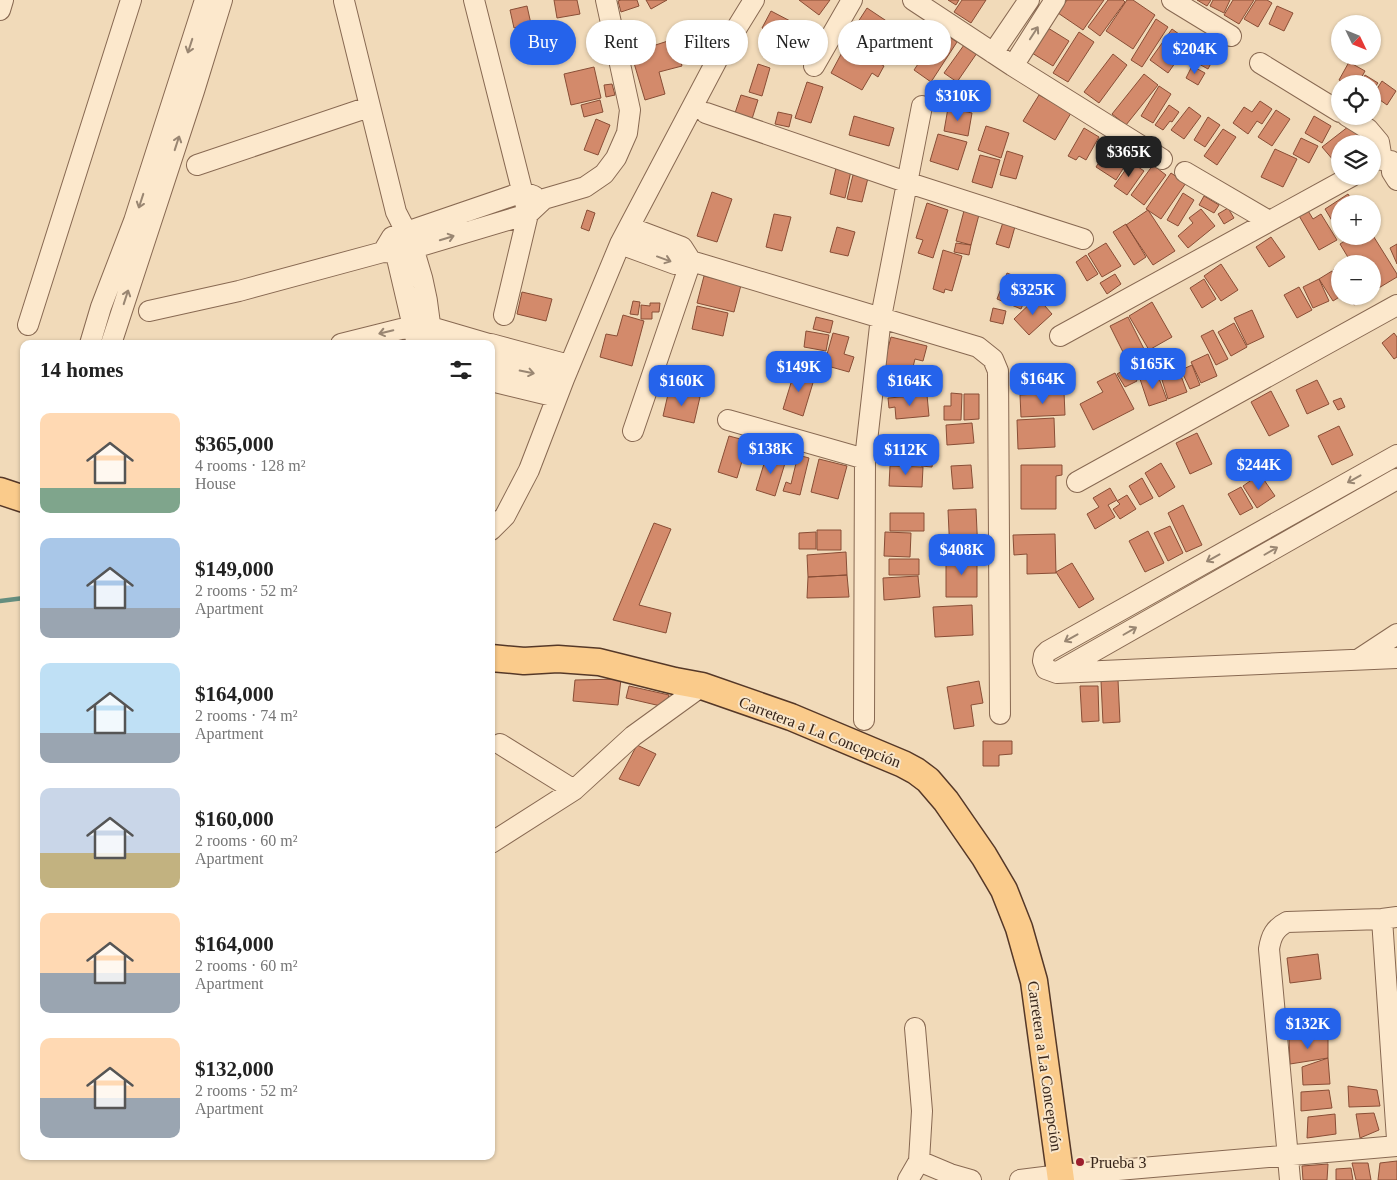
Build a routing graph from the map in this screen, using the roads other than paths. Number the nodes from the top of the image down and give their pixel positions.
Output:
1 (3, 0) edge
2 (131, 0) edge
3 (205, 0) edge
4 (222, 0) edge
5 (474, 0) edge
6 (606, 0) edge
7 (754, 0) edge
8 (852, 0) edge
9 (913, 0) edge
10 (1029, 0) edge
11 (1054, 0) edge
12 (1172, 0) edge
13 (344, 1) edge
14 (0, 10) edge
15 (1231, 36) dead end
16 (993, 53) junction
17 (1260, 63) dead end
18 (814, 66) dead end
19 (1012, 66) junction
20 (922, 106) dead end
21 (1331, 106) edge
22 (369, 107) junction
23 (706, 113) dead end
24 (1362, 125) edge
25 (1162, 159) dead end
26 (197, 166) dead end
27 (1388, 166) edge
28 (1185, 172) dead end
29 (906, 182) junction
30 (1335, 185) edge
31 (523, 192) junction
32 (544, 199) junction
33 (528, 214) junction
34 (1269, 221) junction
35 (625, 235) junction
36 (1083, 239) dead end
37 (399, 245) junction
38 (691, 261) junction
39 (1397, 305) edge
40 (149, 311) dead end
41 (504, 315) dead end
42 (881, 317) junction
43 (28, 325) dead end
44 (423, 335) edge
45 (1060, 336) dead end
46 (91, 340) edge
47 (112, 340) edge
48 (356, 340) edge
49 (437, 340) edge
50 (497, 362) edge
51 (566, 372) junction
52 (556, 400) junction
53 (728, 420) dead end
54 (633, 430) dead end
55 (1397, 455) edge
56 (864, 459) junction
57 (1397, 479) edge
58 (1077, 482) dead end
59 (0, 491) edge
60 (20, 498) edge
61 (495, 526) edge
62 (1397, 634) edge
63 (495, 658) edge
64 (1397, 658) edge
65 (1357, 660) junction
66 (1057, 673) junction
67 (702, 686) junction
68 (1000, 714) dead end
69 (864, 720) dead end
70 (500, 744) dead end
71 (574, 790) junction
72 (495, 840) edge
73 (1390, 918) edge
74 (915, 1028) dead end
75 (1393, 1033) edge
76 (1397, 1139) edge
77 (1397, 1146) edge
78 (1287, 1156) junction
79 (919, 1161) junction
80 (1060, 1178) edge
81 (908, 1180) edge
82 (971, 1180) edge
83 (1020, 1180) edge
84 (1290, 1180) edge

1 - 14 street
2 - 43 street
3 -> 46 street
47 -> 4 street
5 - 31 street
6 - 32 street
7 - 35 street
8 - 18 street
9 - 16 street
10 - 16 street
19 -> 11 street
12 - 15 street
13 - 22 street
16 - 19 street
17 - 21 street
19 - 25 street
20 - 29 street
22 - 26 street
22 - 37 street
23 - 29 street
24 - 27 street
28 - 34 street
29 - 36 street
29 - 42 street
30 - 34 street
31 - 32 street
31 - 33 street
31 - 37 street
32 - 33 street
37 -> 33 street
33 - 41 street
34 - 45 street
35 - 38 street
35 - 51 street
37 - 40 street
37 - 44 street
38 - 42 street
38 - 54 street
39 - 58 street
42 - 56 street
42 - 68 street
44 -> 48 street
44 - 49 street
50 - 51 street
50 -> 52 street
51 - 52 street
52 - 61 street
53 - 56 street
55 -> 66 street
56 - 69 street
66 -> 57 street
59 - 60 main road
62 - 65 street
63 - 67 main road, Carretera a La Concepción
64 - 65 street
65 - 66 street
67 - 71 street
67 - 80 main road, Carretera a La Concepción
70 - 71 street
71 - 72 street
73 - 75 street
73 - 78 street
74 - 79 street
75 - 76 street
77 - 78 street
78 - 80 street
78 - 84 street
79 - 81 street
79 - 82 street
80 - 83 street

